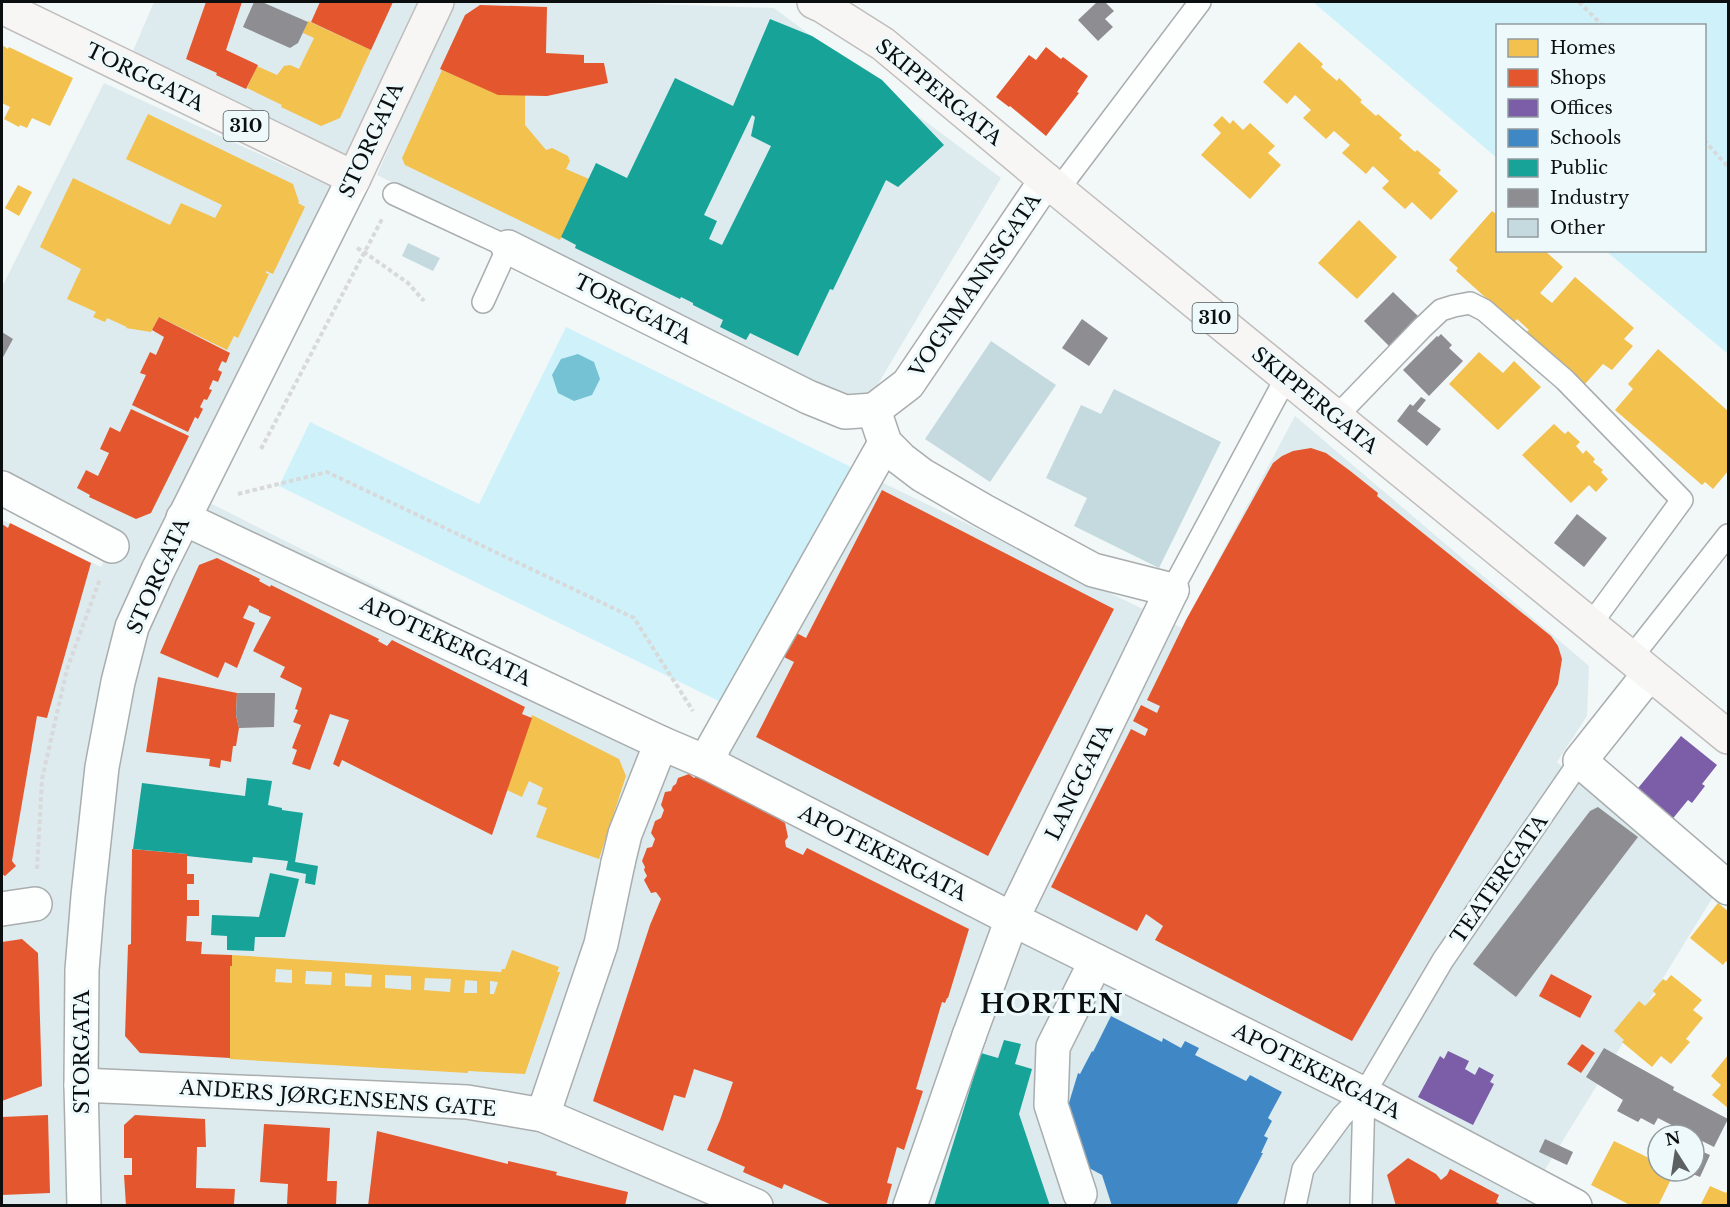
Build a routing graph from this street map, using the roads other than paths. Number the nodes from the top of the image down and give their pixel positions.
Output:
1 (437, 2) edge
2 (814, 2) edge
3 (1200, 2) edge
4 (2, 7) edge
5 (354, 178) junction
6 (1052, 185) junction
7 (394, 195) road end
8 (508, 247) junction
9 (483, 302) dead end
10 (1287, 376) junction
11 (874, 410) junction
12 (1335, 417) junction
13 (885, 443) junction
14 (2, 488) edge
15 (183, 518) junction
16 (1728, 536) edge
17 (112, 546) road end
18 (1172, 590) junction
19 (1591, 624) junction
20 (1640, 666) junction
21 (1728, 737) edge
22 (661, 743) junction
23 (711, 755) junction
24 (1580, 761) junction
25 (1728, 888) edge
26 (35, 904) road end
27 (2, 909) edge
28 (1012, 919) junction
29 (1096, 961) junction
30 (81, 1085) junction
31 (1364, 1094) junction
32 (543, 1115) junction
33 (1080, 1194) dead end
34 (704, 1195) edge
35 (84, 1206) edge
36 (756, 1206) edge
37 (910, 1206) edge
38 (1295, 1206) edge
39 (1361, 1206) edge
40 (1575, 1206) edge

1 - 5 main road, STORGATA
2 - 6 main road, SKIPPERGATA / 310
3 - 6 lane
4 - 5 main road, TORGGATA / 310
5 - 15 street, STORGATA
6 - 10 main road, SKIPPERGATA / 310
6 - 11 street, VOGNMANNSGATA
7 - 8 lane, TORGGATA
8 - 9 lane
8 - 11 street, TORGGATA
10 - 12 main road, SKIPPERGATA / 310
10 - 18 lane, LANGGATA
11 - 13 street
12 - 19 main road, SKIPPERGATA / 310
12 - 19 lane
13 - 18 street
13 - 23 street
14 - 17 street
15 - 22 street, APOTEKERGATA
15 - 30 street, STORGATA
16 - 20 lane
18 - 28 street, LANGGATA
19 - 20 main road, SKIPPERGATA / 310
20 - 21 main road, SKIPPERGATA / 310
20 - 24 street, TEATERGATA
22 - 23 street, APOTEKERGATA
22 - 32 street
23 - 28 street, APOTEKERGATA
24 - 25 street
24 - 31 lane, TEATERGATA
26 - 27 street
28 - 29 street, APOTEKERGATA
28 - 37 street, LANGGATA
29 - 31 street, APOTEKERGATA
29 - 33 street
30 - 32 street, ANDERS JØRGENSENS GATE
30 - 35 street, STORGATA
31 - 38 lane, TEATERGATA
31 - 39 lane, TEATERGATA
31 - 40 street, APOTEKERGATA
32 - 34 street, ANDERS JØRGENSENS GATE
34 - 36 street, ANDERS JØRGENSENS GATE

